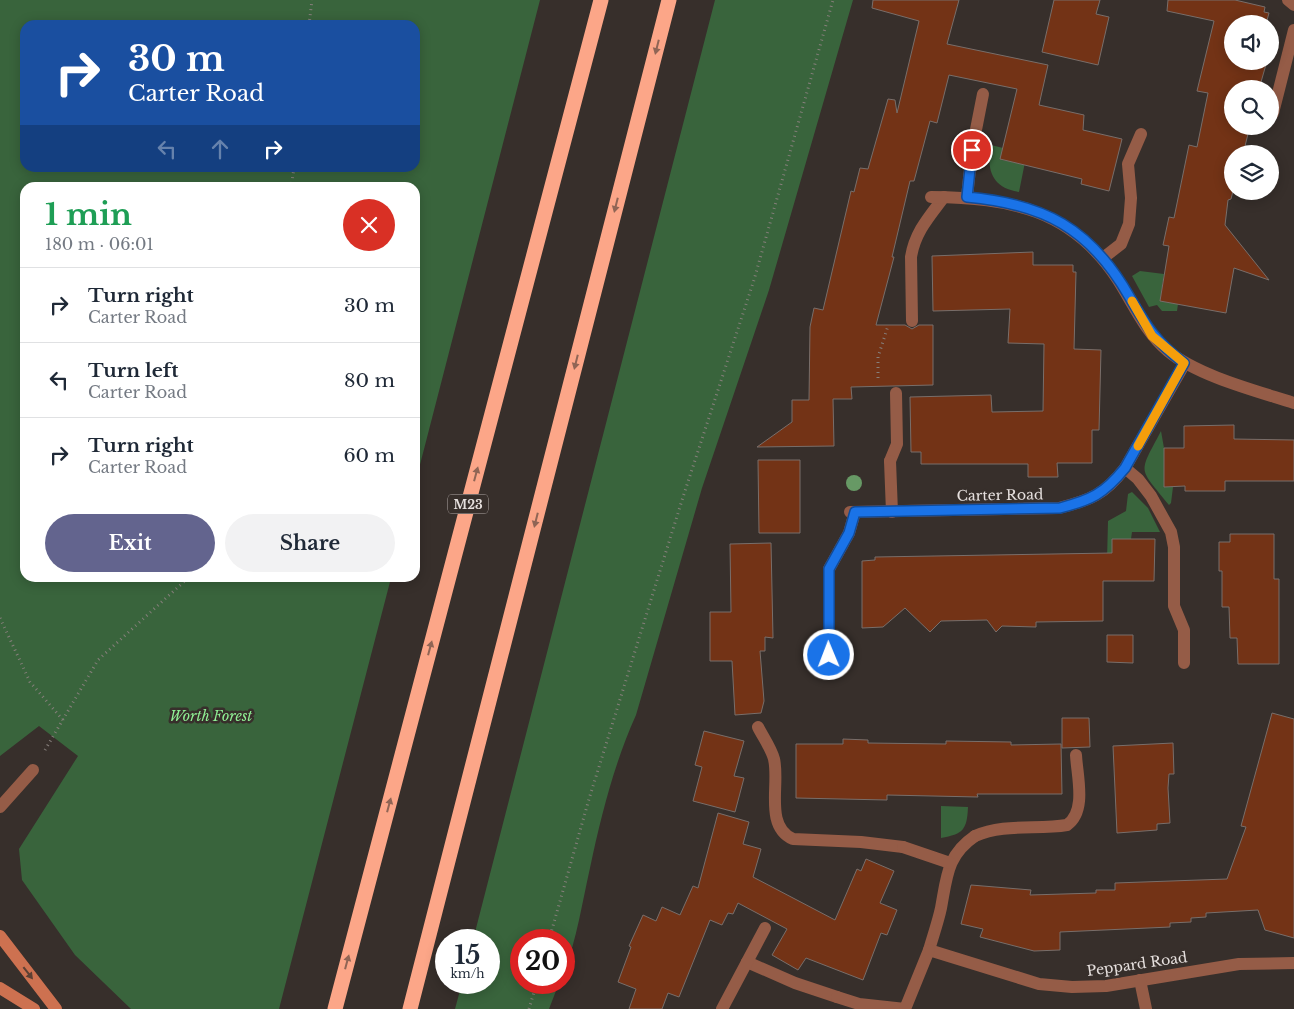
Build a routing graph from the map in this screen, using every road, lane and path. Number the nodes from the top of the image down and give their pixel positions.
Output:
1 (312, 0) edge
2 (601, 0) edge
3 (668, 0) edge
4 (833, 0) edge
5 (1288, 0) edge
6 (1294, 5) edge
7 (310, 20) edge
8 (1294, 30) edge
9 (1279, 92) edge
10 (984, 94) dead end
11 (1141, 134) dead end
12 (931, 197) dead end
13 (944, 197) junction
14 (967, 197) junction
15 (1103, 258) junction
16 (912, 320) dead end
17 (889, 322) dead end
18 (1184, 363) junction
19 (896, 395) joint
20 (1294, 403) edge
21 (1125, 468) junction
22 (892, 512) junction
23 (184, 582) edge
24 (0, 618) edge
25 (829, 655) dead end
26 (1184, 663) dead end
27 (63, 720) junction
28 (758, 727) dead end
29 (1076, 755) dead end
30 (33, 770) joint
31 (0, 807) edge
32 (950, 863) junction
33 (765, 928) dead end
34 (552, 929) edge
35 (0, 936) edge
36 (929, 950) junction
37 (748, 962) junction
38 (1294, 963) edge
39 (1140, 980) junction
40 (0, 988) edge
41 (533, 994) edge
42 (34, 1009) edge
43 (56, 1009) edge
44 (335, 1009) edge
45 (410, 1009) edge
46 (529, 1009) edge
47 (722, 1009) edge
48 (905, 1009) edge
49 (1146, 1009) edge

1 - 7 path
44 -> 2 highway, M23
3 -> 45 highway
4 - 34 path
5 - 6 street
8 - 9 street
10 - 14 street
11 - 15 street
12 - 13 street
13 - 14 street
13 - 16 street
14 - 15 street
15 - 18 street
17 - 19 path
18 - 20 street
18 - 21 street, Carter Road
19 - 22 street
21 - 22 street, Carter Road
21 - 26 street
22 - 25 street, Carter Road
23 - 27 path
24 - 27 path
27 - 30 path
28 - 32 street
29 - 32 street
30 - 31 street
32 - 36 street
33 - 37 street
35 -> 43 main road
36 - 39 street, Peppard Road
36 - 48 street
37 - 47 street
37 - 48 street
38 - 39 street, Peppard Road
39 - 49 street
40 - 42 main road
41 - 46 path

